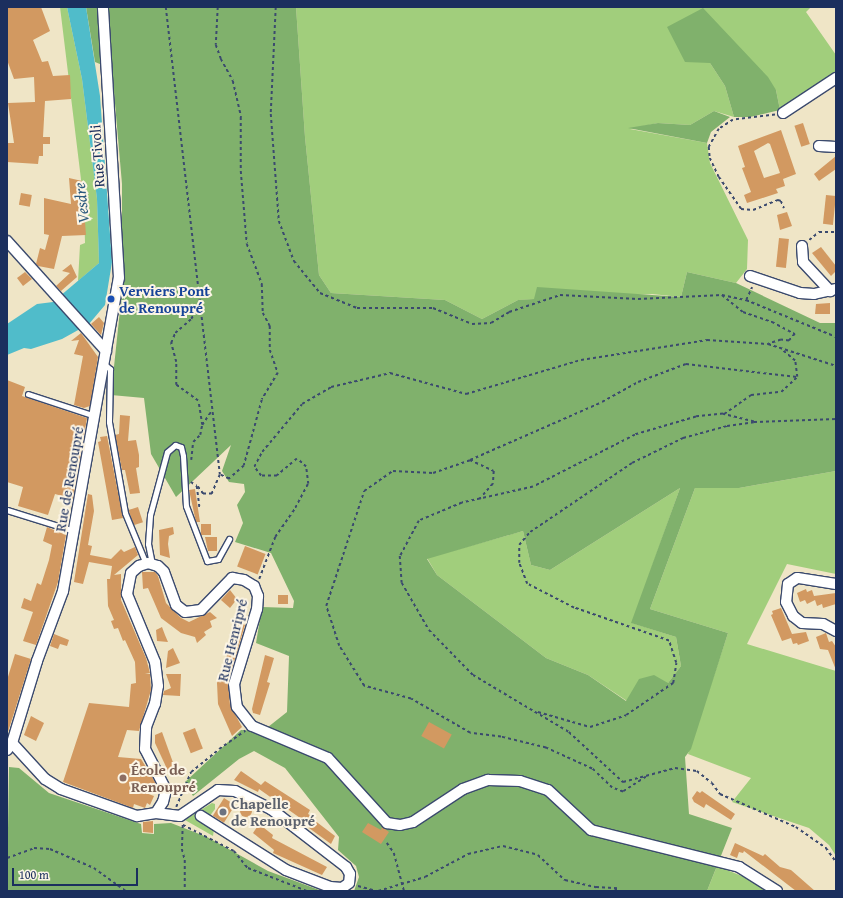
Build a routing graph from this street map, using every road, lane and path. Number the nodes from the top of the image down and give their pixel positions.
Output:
1 (103, 7) edge
2 (166, 7) edge
3 (218, 7) edge
4 (276, 7) edge
5 (836, 78) edge
6 (782, 113) joint
7 (819, 146) dead end
8 (836, 147) edge
9 (784, 208) dead end
10 (836, 232) edge
11 (7, 241) edge
12 (802, 246) joint
13 (753, 277) joint
14 (833, 290) edge
15 (722, 296) junction
16 (746, 300) junction
17 (200, 303) junction
18 (836, 337) edge
19 (768, 344) junction
20 (782, 349) junction
21 (106, 350) junction
22 (104, 364) junction
23 (836, 366) edge
24 (797, 377) junction
25 (28, 394) dead end
26 (212, 410) junction
27 (723, 414) junction
28 (95, 416) junction
29 (836, 419) edge
30 (754, 422) junction
31 (202, 425) junction
32 (470, 460) junction
33 (191, 466) dead end
34 (220, 475) junction
35 (190, 481) dead end
36 (197, 486) junction
37 (480, 499) junction
38 (7, 510) edge
39 (200, 510) dead end
40 (75, 531) junction
41 (229, 539) dead end
42 (149, 564) junction
43 (836, 584) edge
44 (255, 589) junction
45 (836, 631) edge
46 (534, 711) junction
47 (242, 733) dead end
48 (10, 746) edge
49 (646, 777) junction
50 (156, 813) junction
51 (200, 816) dead end
52 (179, 819) junction
53 (387, 843) dead end
54 (7, 858) edge
55 (836, 862) edge
56 (349, 883) junction
57 (402, 884) junction
58 (126, 891) edge
59 (185, 891) edge
60 (307, 891) edge
61 (377, 891) edge
62 (404, 891) edge
63 (614, 891) edge
64 (778, 891) edge

1 - 21 street, Rue Tivoli
2 - 17 path
3 - 34 path
4 - 15 path
5 - 6 street
6 - 9 path
7 - 8 street
10 - 12 path
11 - 21 street
12 - 14 street
13 - 14 street
13 - 16 path
15 - 16 path
15 - 19 path
16 - 18 path
17 - 26 path
17 - 31 path
19 - 20 path
19 - 44 path
20 - 23 path
20 - 24 path
21 - 22 street, Rue de Renoupré
22 - 28 street, Rue de Renoupré
22 - 42 lane
24 - 27 path
24 - 32 path
25 - 28 lane
26 - 31 path
26 - 34 path
27 - 30 path
27 - 37 path
28 - 40 street, Rue de Renoupré
29 - 30 path
30 - 46 path
31 - 33 path
32 - 37 path
32 - 49 path
34 - 36 path
35 - 36 path
36 - 39 path
37 - 46 path
38 - 40 lane
40 - 48 street, Rue de Renoupré
41 - 42 lane
42 - 44 street, Rue Henripré
42 - 50 street
43 - 45 street
44 - 64 street, Rue Henripré
46 - 49 path
47 - 52 path
48 - 50 street
49 - 55 path
50 - 52 street
51 - 56 street
52 - 56 street
52 - 59 path
52 - 60 path
53 - 57 path
54 - 58 path
56 - 61 path
57 - 61 path
57 - 62 path
57 - 63 path

